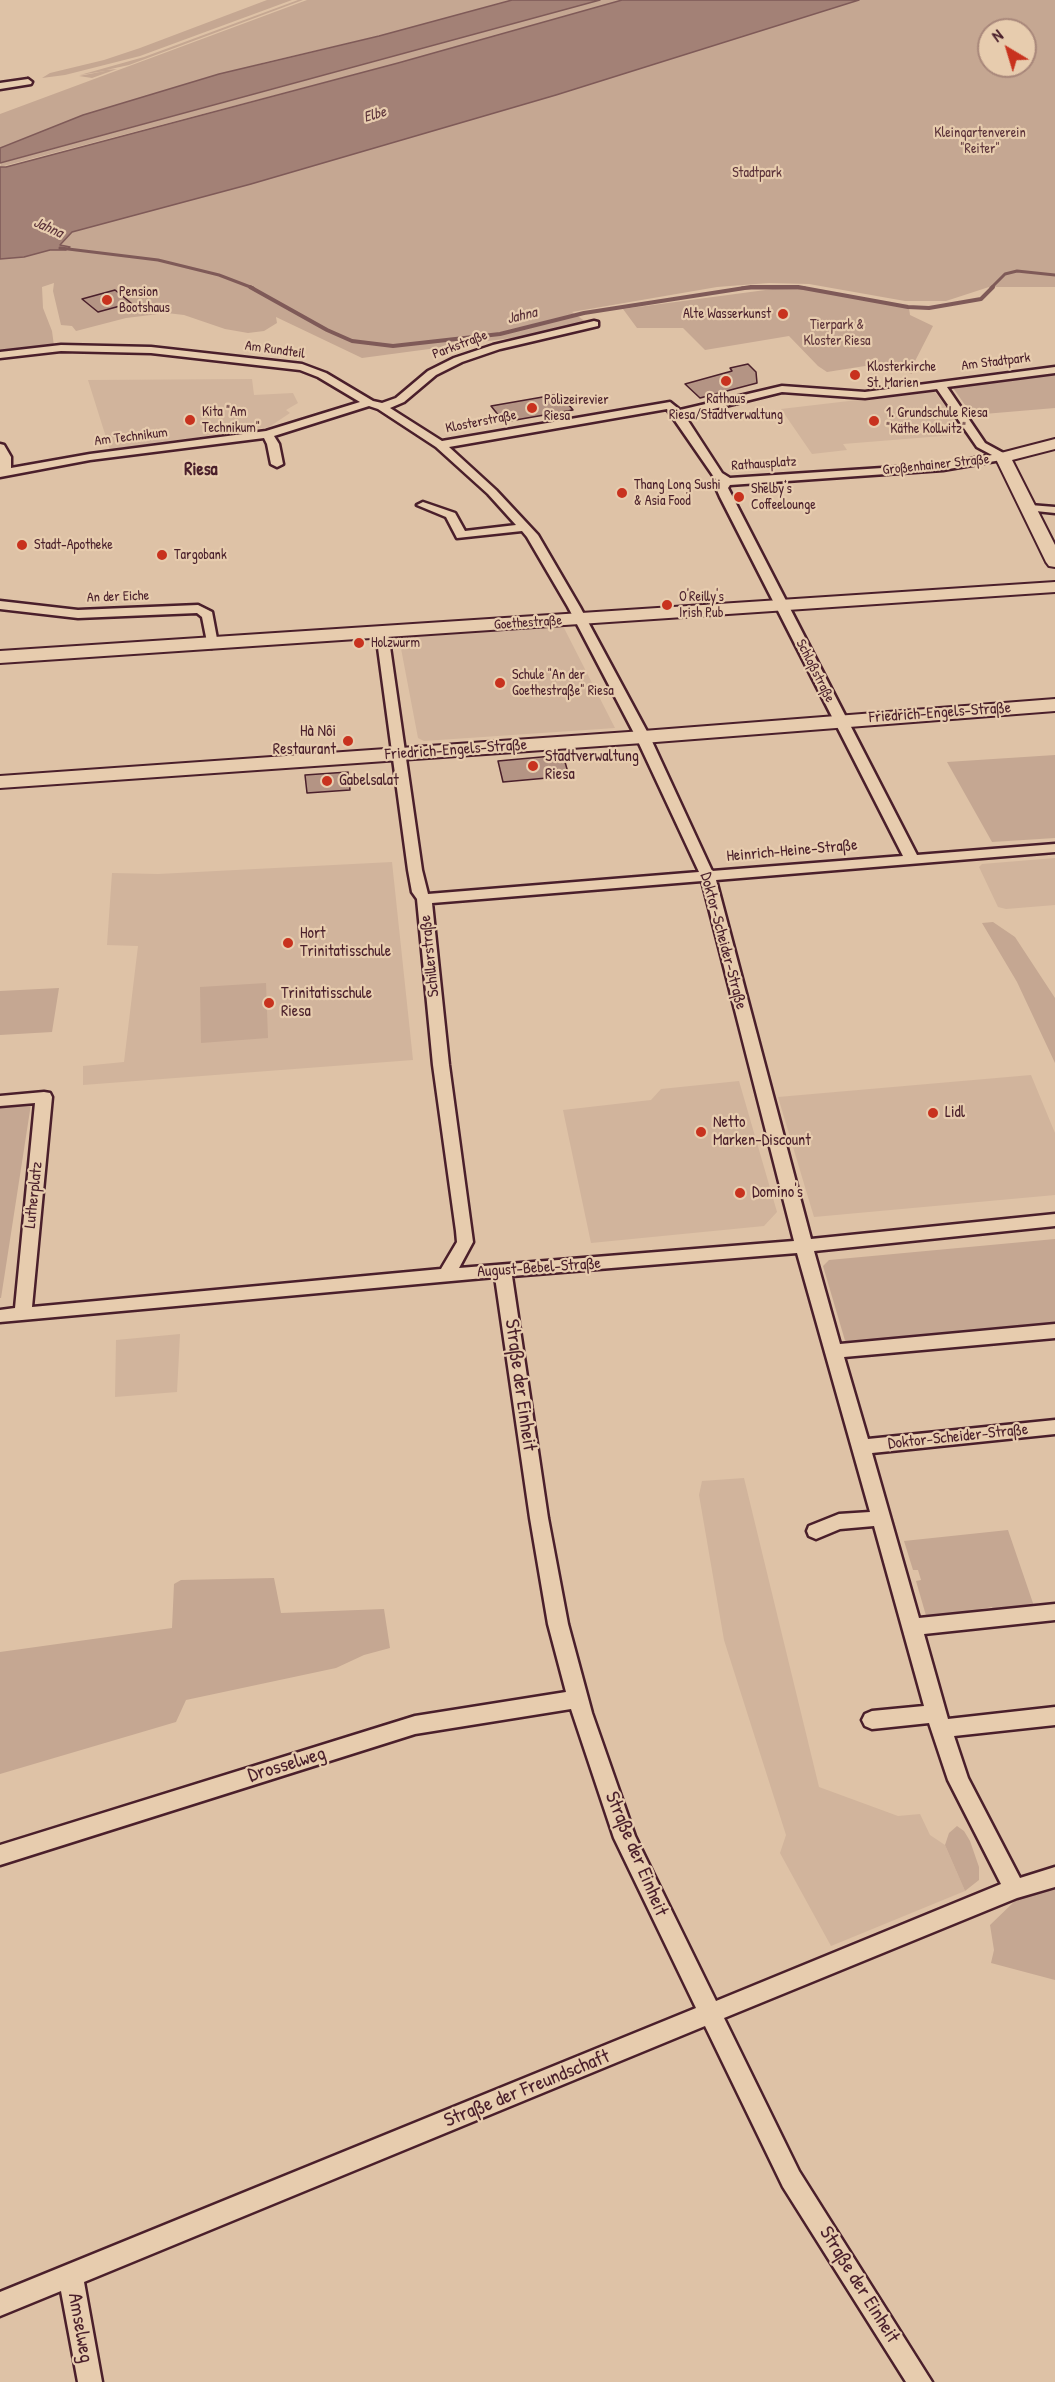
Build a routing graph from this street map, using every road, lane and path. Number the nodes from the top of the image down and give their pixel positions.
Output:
1 (28, 82) dead end
2 (0, 86) edge
3 (594, 324) dead end
4 (0, 355) edge
5 (1055, 370) edge
6 (941, 386) junction
7 (369, 404) junction
8 (382, 407) junction
9 (674, 409) junction
10 (267, 434) junction
11 (1055, 444) edge
12 (440, 445) junction
13 (0, 447) edge
14 (1004, 458) junction
15 (277, 464) dead end
16 (3, 474) edge
17 (815, 475) joint
18 (727, 482) junction
19 (423, 505) dead end
20 (1030, 508) junction
21 (1055, 510) edge
22 (525, 527) junction
23 (1055, 562) edge
24 (1055, 587) edge
25 (0, 605) edge
26 (782, 606) junction
27 (579, 619) junction
28 (382, 633) junction
29 (212, 644) junction
30 (0, 657) edge
31 (1055, 705) edge
32 (841, 721) junction
33 (643, 737) junction
34 (398, 754) junction
35 (0, 782) edge
36 (1055, 848) edge
37 (912, 859) junction
38 (708, 877) junction
39 (424, 899) junction
40 (0, 1101) edge
41 (1055, 1220) edge
42 (804, 1246) junction
43 (503, 1271) junction
44 (446, 1275) junction
45 (23, 1314) junction
46 (0, 1316) edge
47 (1055, 1330) edge
48 (833, 1351) junction
49 (1055, 1427) edge
50 (861, 1447) junction
51 (883, 1518) junction
52 (816, 1530) dead end
53 (1055, 1612) edge
54 (912, 1628) junction
55 (579, 1699) junction
56 (1055, 1716) edge
57 (872, 1720) dead end
58 (939, 1721) junction
59 (0, 1855) edge
60 (1055, 1877) edge
61 (1015, 1889) junction
62 (709, 2014) junction
63 (70, 2274) junction
64 (0, 2304) edge
65 (90, 2382) edge
66 (920, 2382) edge

1 - 2 street
3 - 8 street, Parkstraße
4 - 7 street, Am Rundteil
5 - 6 street, Am Stadtpark
6 - 9 street
6 - 14 street
7 - 8 street
7 - 10 street
8 - 12 street
9 - 12 street, Klosterstraße
9 - 18 street, Rathausplatz
10 - 15 street
10 - 16 street, Am Technikum
11 - 14 main road, Großenhainer Straße
12 - 22 street
13 - 16 street
14 - 17 street, Großenhainer Straße
14 - 20 main road
17 - 18 street, Rathausplatz
18 - 26 street, Schloßstraße
19 - 22 street
20 - 21 street
20 - 23 main road
22 - 27 street, Doktor-Scheider-Straße
24 - 26 main road, Goethestraße
25 - 29 street, An der Eiche
26 - 27 main road, Goethestraße
26 - 32 street, Schloßstraße
27 - 28 main road, Goethestraße
27 - 33 street, Doktor-Scheider-Straße
28 - 29 main road, Goethestraße
28 - 34 street, Schillerstraße
29 - 30 main road, Goethestraße
31 - 32 main road, Friedrich-Engels-Straße
32 - 33 main road, Friedrich-Engels-Straße
32 - 37 street, Schloßstraße
33 - 34 main road, Friedrich-Engels-Straße
33 - 38 street, Doktor-Scheider-Straße
34 - 35 main road, Friedrich-Engels-Straße
34 - 39 street, Schillerstraße
36 - 37 street, Heinrich-Heine-Straße
37 - 38 street, Heinrich-Heine-Straße
38 - 39 street, Heinrich-Heine-Straße
38 - 42 street, Doktor-Scheider-Straße
39 - 44 street, Schillerstraße
40 - 45 street, Lutherplatz
41 - 42 street, August-Bebel-Straße
42 - 43 street, August-Bebel-Straße
42 - 48 street, Doktor-Scheider-Straße
43 - 44 street, August-Bebel-Straße
43 - 55 street, Straße der Einheit
44 - 45 street, August-Bebel-Straße
45 - 46 street
47 - 48 street
48 - 50 street, Doktor-Scheider-Straße
49 - 50 street, Doktor-Scheider-Straße
50 - 51 street, Doktor-Scheider-Straße
51 - 52 street
51 - 54 street, Doktor-Scheider-Straße
53 - 54 street
54 - 58 street, Doktor-Scheider-Straße
55 - 59 street, Drosselweg
55 - 62 street, Straße der Einheit
56 - 58 street
57 - 58 street
58 - 61 street, Doktor-Scheider-Straße
60 - 61 street, Straße der Freundschaft
61 - 62 street, Straße der Freundschaft
62 - 63 street, Straße der Freundschaft
62 - 66 street, Straße der Einheit
63 - 64 street, Straße der Freundschaft
63 - 65 street, Amselweg

